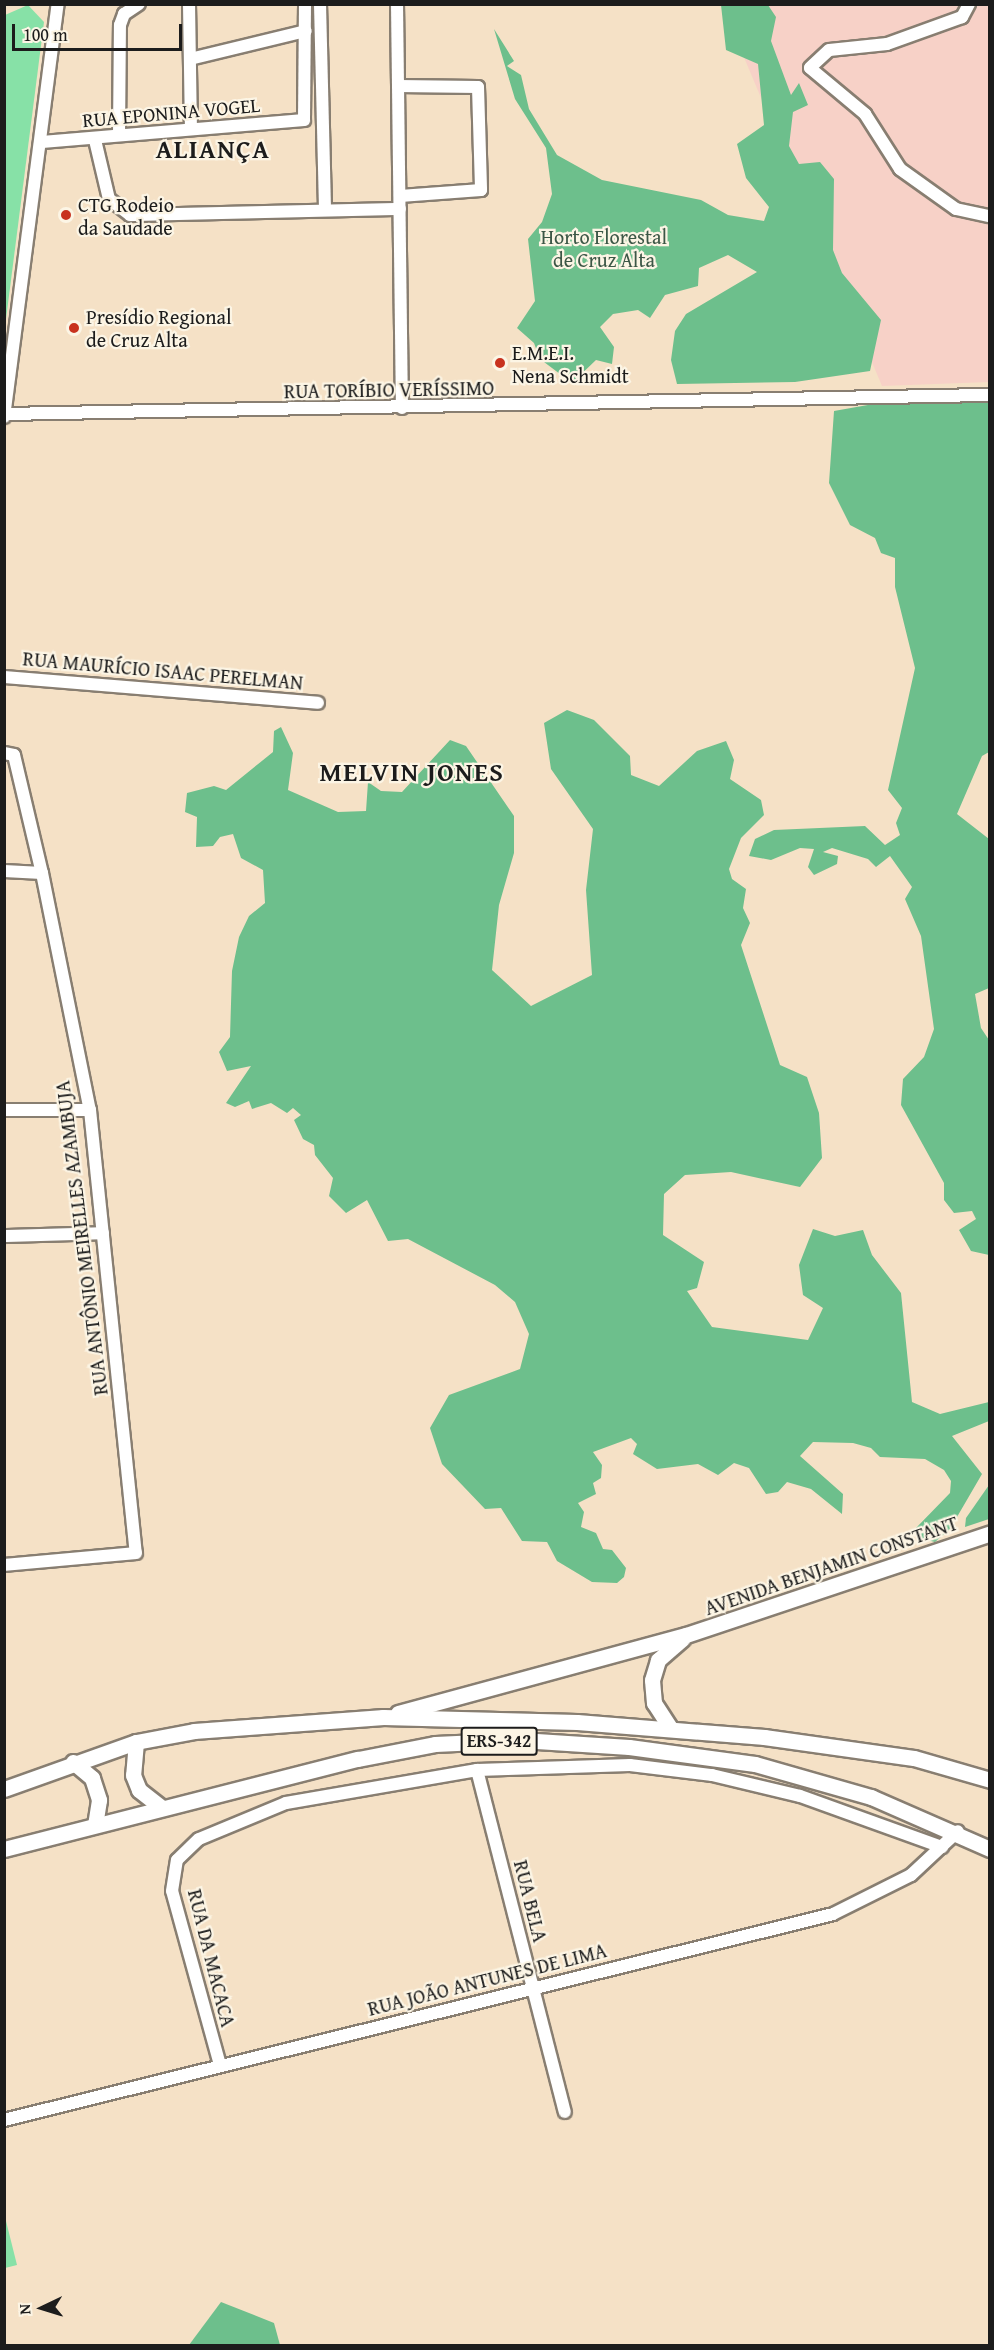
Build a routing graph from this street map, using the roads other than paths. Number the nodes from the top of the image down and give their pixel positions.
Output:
1 (58, 4) edge
2 (139, 4) edge
3 (189, 4) edge
4 (305, 4) edge
5 (320, 4) edge
6 (397, 4) edge
7 (969, 4) edge
8 (306, 31) junction
9 (190, 59) junction
10 (398, 86) junction
11 (191, 127) junction
12 (119, 135) junction
13 (94, 140) junction
14 (42, 142) junction
15 (400, 203) junction
16 (325, 210) junction
17 (990, 216) edge
18 (990, 395) edge
19 (402, 408) junction
20 (5, 416) edge
21 (4, 677) edge
22 (318, 703) dead end
23 (4, 753) edge
24 (4, 871) edge
25 (42, 873) junction
26 (4, 1110) edge
27 (90, 1110) junction
28 (103, 1233) junction
29 (4, 1236) edge
30 (990, 1533) edge
31 (4, 1565) edge
32 (687, 1635) junction
33 (383, 1717) junction
34 (671, 1729) junction
35 (136, 1742) junction
36 (73, 1762) junction
37 (477, 1770) junction
38 (990, 1780) edge
39 (4, 1789) edge
40 (161, 1807) junction
41 (95, 1824) junction
42 (958, 1831) junction
43 (942, 1847) junction
44 (4, 1849) edge
45 (990, 1849) edge
46 (534, 1990) junction
47 (220, 2065) junction
48 (565, 2112) dead end
49 (4, 2120) edge

1 - 14 street
2 - 12 street
3 - 9 street
4 - 8 street
5 - 16 street
6 - 10 street
7 - 17 street
8 - 9 street
8 - 11 street, RUA EPONINA VOGEL
9 - 11 street
10 - 15 street
10 - 15 street
11 - 12 street, RUA EPONINA VOGEL
12 - 13 street, RUA EPONINA VOGEL
13 - 14 street, RUA EPONINA VOGEL
13 - 16 street
14 - 20 street
15 - 16 street
15 - 19 street
18 - 19 street, RUA TORÍBIO VERÍSSIMO
19 - 20 street, RUA TORÍBIO VERÍSSIMO
21 - 22 street, RUA MAURÍCIO ISAAC PERELMAN
23 - 25 street, RUA ANTÔNIO MEIRELLES AZAMBUJA
24 - 25 street
25 - 27 street, RUA ANTÔNIO MEIRELLES AZAMBUJA
26 - 27 street
27 - 28 street, RUA ANTÔNIO MEIRELLES AZAMBUJA
28 - 29 street
28 - 31 street, RUA ANTÔNIO MEIRELLES AZAMBUJA
30 - 32 main road, AVENIDA BENJAMIN CONSTANT
32 - 33 main road, AVENIDA BENJAMIN CONSTANT
32 - 34 main road, AVENIDA BENJAMIN CONSTANT
33 - 34 main road, ERS-342
33 - 35 main road, ERS-342
34 - 38 main road, ERS-342
35 - 36 main road, ERS-342
35 - 40 main road
36 - 39 main road, ERS-342
36 - 41 main road
37 - 43 street
37 - 46 street, RUA BELA
37 - 47 street, RUA DA MACACA
40 - 41 main road, ERS-342
40 - 42 main road, ERS-342
41 - 44 main road, ERS-342
42 - 43 street, RUA JOÃO ANTUNES DE LIMA
42 - 45 main road, ERS-342
43 - 46 street, RUA JOÃO ANTUNES DE LIMA
46 - 47 street, RUA JOÃO ANTUNES DE LIMA
46 - 48 street, RUA BELA
47 - 49 street, RUA JOÃO ANTUNES DE LIMA

